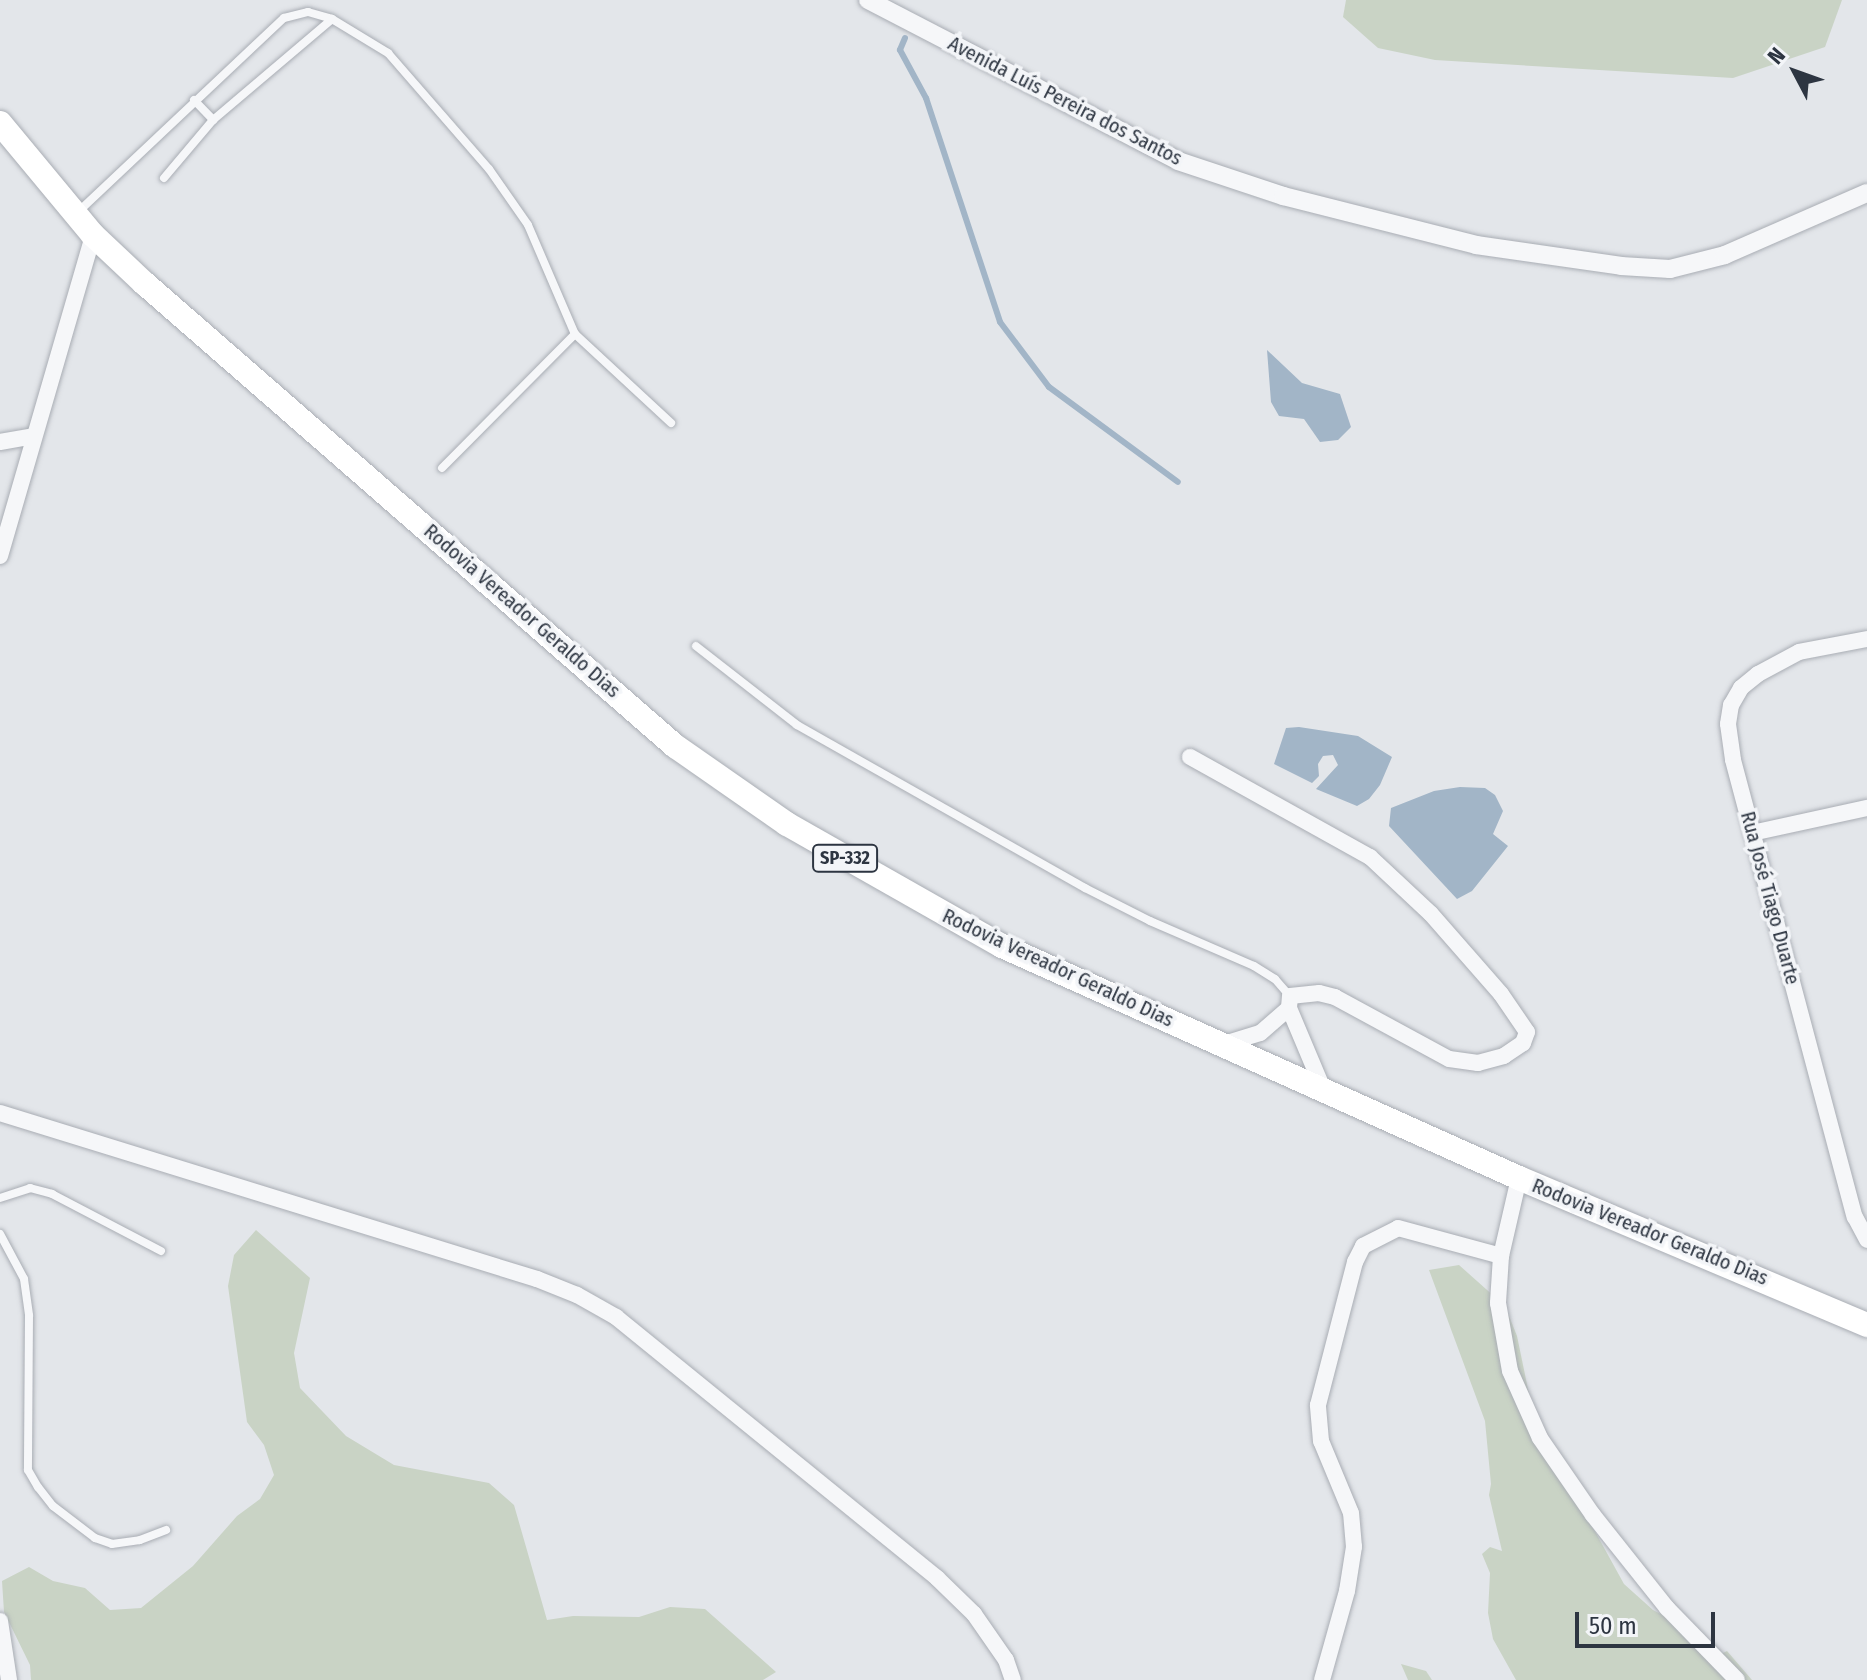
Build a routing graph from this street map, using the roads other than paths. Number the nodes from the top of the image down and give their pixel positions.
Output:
1 (868, 0) edge
2 (332, 19) junction
3 (194, 100) junction
4 (213, 120) junction
5 (0, 123) edge
6 (164, 178) dead end
7 (1867, 193) edge
8 (75, 215) junction
9 (93, 235) junction
10 (575, 334) junction
11 (671, 423) dead end
12 (33, 436) junction
13 (0, 442) edge
14 (442, 468) dead end
15 (0, 556) edge
16 (1867, 639) edge
17 (696, 646) dead end
18 (1190, 757) dead end
19 (1867, 808) edge
20 (1752, 833) junction
21 (1290, 1002) junction
22 (1223, 1044) junction
23 (1323, 1089) junction
24 (0, 1113) edge
25 (1519, 1178) junction
26 (0, 1198) edge
27 (0, 1234) edge
28 (1867, 1240) edge
29 (161, 1251) dead end
30 (1501, 1256) junction
31 (1867, 1325) edge
32 (166, 1530) dead end
33 (0, 1621) edge
34 (9, 1680) edge
35 (1013, 1680) edge
36 (1322, 1680) edge
37 (1737, 1680) edge

1 - 7 street, Avenida Luís Pereira dos Santos
2 - 3 lane
2 - 4 lane
2 - 10 lane
3 - 4 lane
3 - 8 lane
4 - 6 lane
5 - 8 main road, Rodovia Vereador Geraldo Dias / SP-332
8 - 9 main road, Rodovia Vereador Geraldo Dias / SP-332
9 - 12 street
9 - 22 main road, Rodovia Vereador Geraldo Dias / SP-332
10 - 11 lane
10 - 14 lane
12 - 13 street
12 - 15 street
16 - 20 street, Rua José Tiago Duarte
17 - 21 lane
18 - 21 street
19 - 20 street
20 - 28 street, Rua José Tiago Duarte
21 - 22 street
21 - 23 street
22 - 23 main road, Rodovia Vereador Geraldo Dias / SP-332
23 - 25 main road, Rodovia Vereador Geraldo Dias / SP-332
24 - 35 street
25 - 30 street
25 - 31 main road, Rodovia Vereador Geraldo Dias / SP-332
26 - 29 lane
27 - 32 lane
30 - 36 street
30 - 37 street
33 - 34 street

